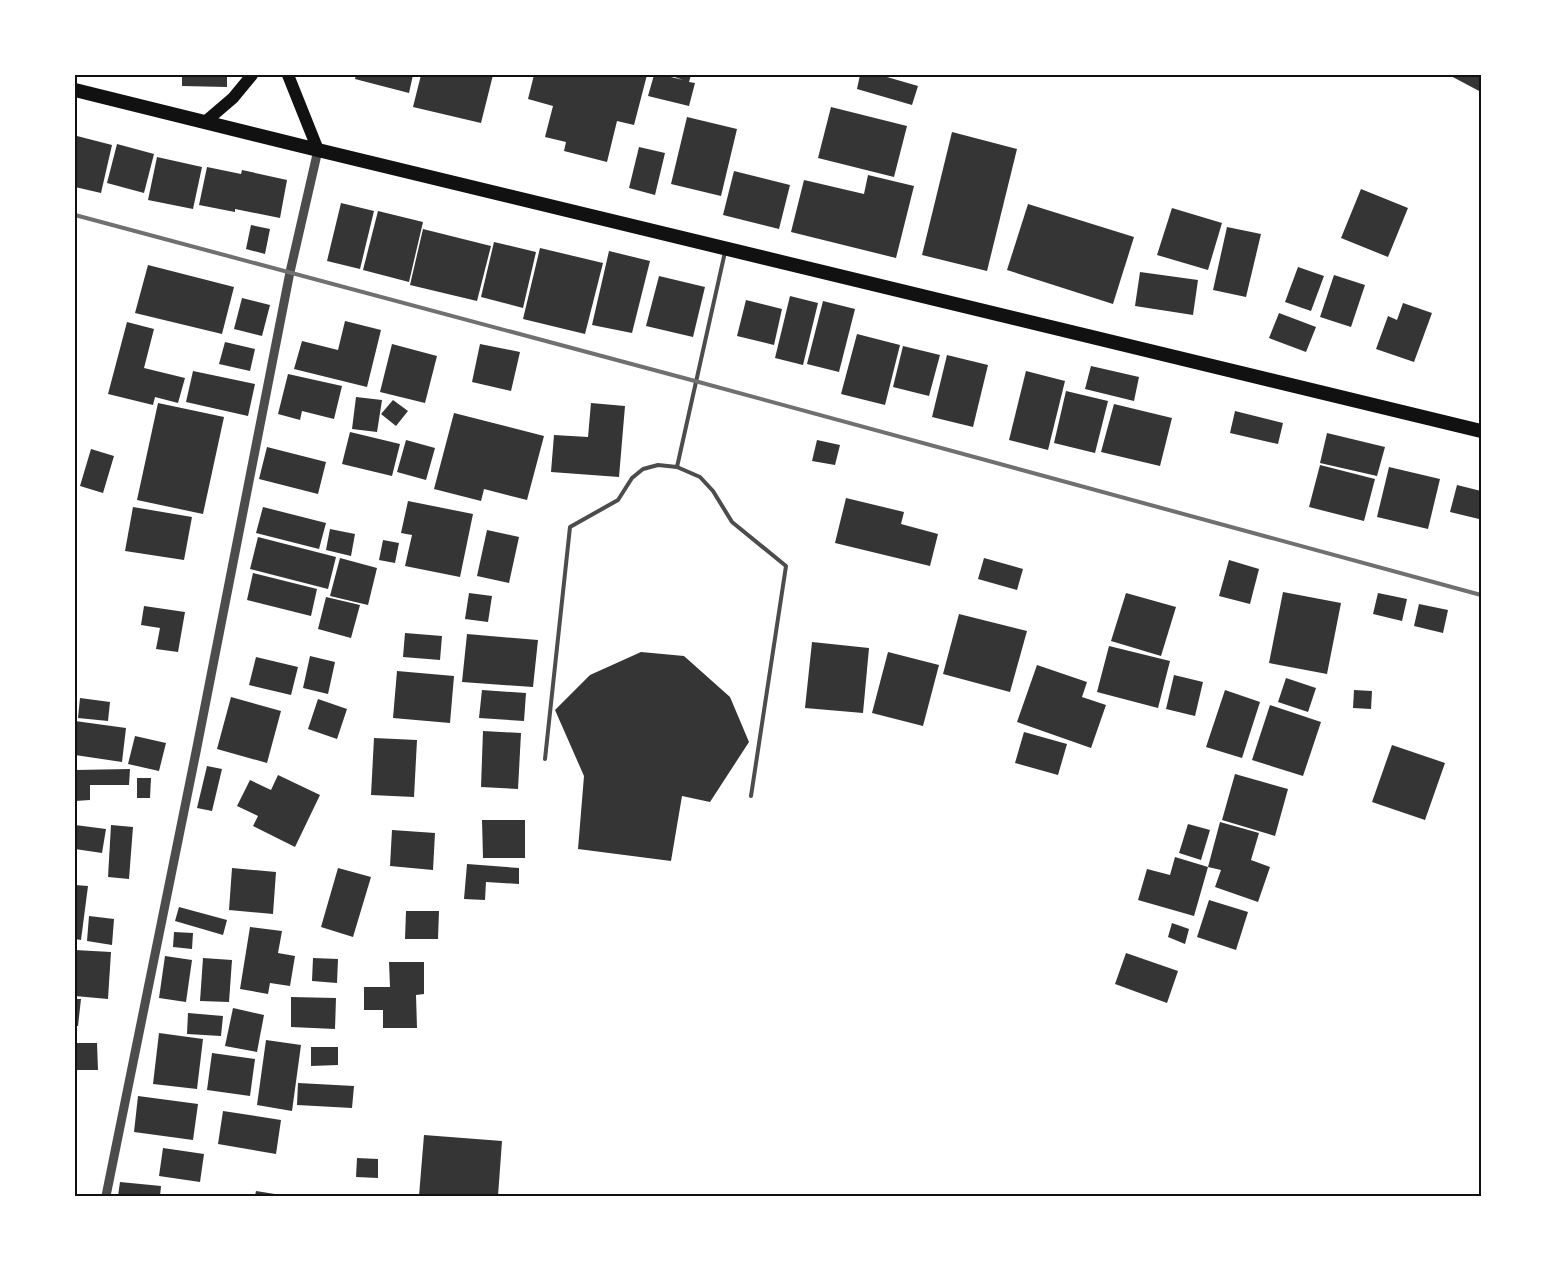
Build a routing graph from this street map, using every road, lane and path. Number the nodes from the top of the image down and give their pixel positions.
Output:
1 (252, 75) edge
2 (288, 75) edge
3 (75, 90) edge
4 (205, 122) junction
5 (318, 150) junction
6 (726, 248) junction
7 (1481, 431) edge
8 (677, 466) junction
9 (545, 759) dead end
10 (751, 796) dead end
11 (106, 1196) edge

1 - 4 main road
2 - 5 main road
3 - 4 highway
4 - 5 highway
5 - 6 highway
5 - 11 street
6 - 7 highway
6 - 8 lane
8 - 9 lane
8 - 10 lane

